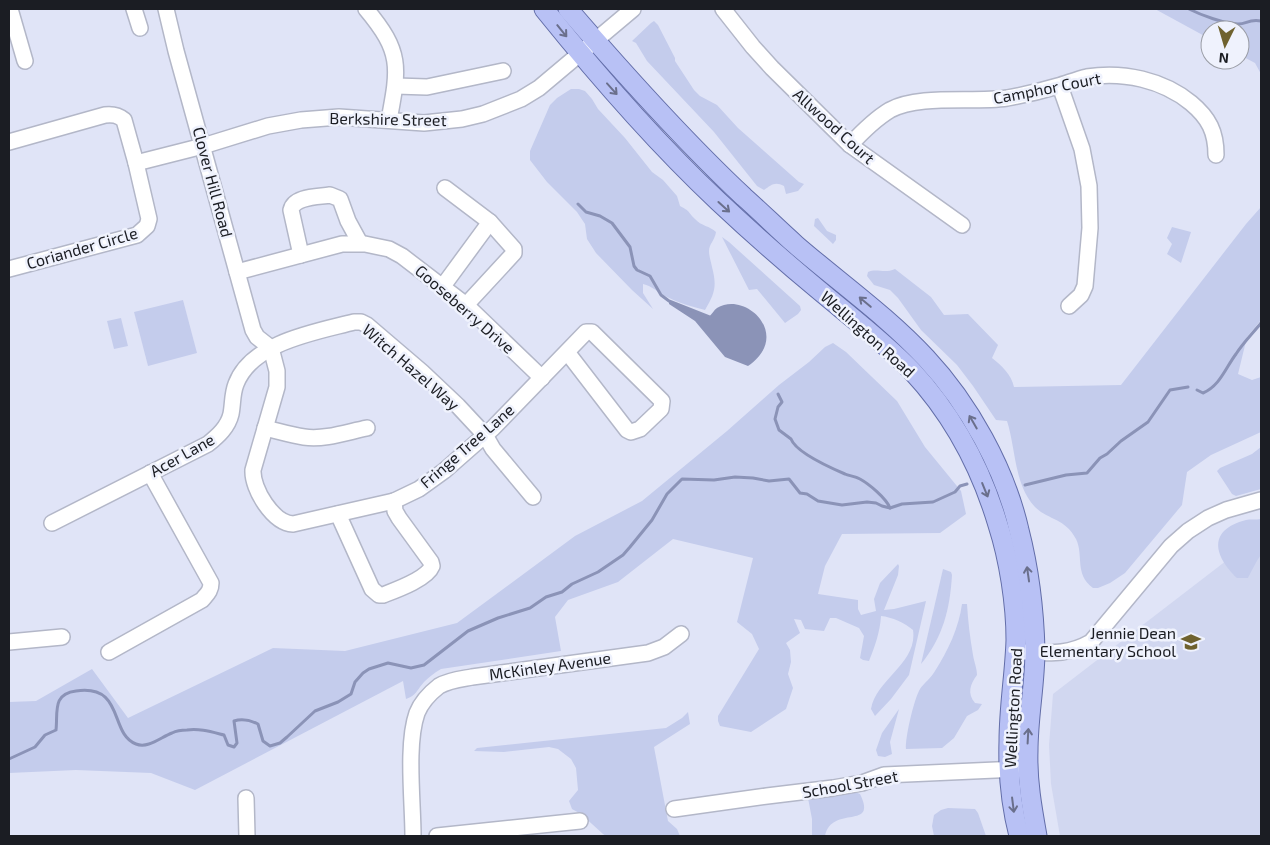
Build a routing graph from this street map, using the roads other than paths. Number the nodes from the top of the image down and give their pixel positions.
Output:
1 (10, 9) edge
2 (134, 9) edge
3 (166, 9) edge
4 (366, 9) edge
5 (544, 9) edge
6 (568, 9) edge
7 (634, 9) edge
8 (723, 9) edge
9 (140, 28) dead end
10 (587, 47) junction
11 (25, 60) dead end
12 (503, 71) dead end
13 (396, 86) junction
14 (1060, 86) junction
15 (390, 120) junction
16 (9, 142) edge
17 (850, 145) junction
18 (203, 146) junction
19 (1216, 155) dead end
20 (136, 162) junction
21 (445, 188) dead end
22 (490, 222) junction
23 (962, 225) dead end
24 (360, 243) junction
25 (301, 255) junction
26 (9, 269) edge
27 (237, 272) junction
28 (443, 286) junction
29 (466, 305) junction
30 (1069, 306) dead end
31 (271, 348) junction
32 (567, 352) junction
33 (542, 378) junction
34 (265, 428) junction
35 (367, 428) dead end
36 (486, 435) junction
37 (150, 473) junction
38 (533, 497) dead end
39 (1261, 500) edge
40 (394, 501) junction
41 (338, 514) junction
42 (52, 523) dead end
43 (681, 634) dead end
44 (62, 637) dead end
45 (9, 642) edge
46 (109, 652) dead end
47 (1016, 652) junction
48 (1035, 653) junction
49 (1028, 769) junction
50 (1009, 770) junction
51 (246, 798) dead end
52 (674, 809) dead end
53 (580, 821) dead end
54 (247, 836) edge
55 (413, 836) edge
56 (437, 836) edge
57 (1018, 836) edge
58 (1038, 836) edge

1 - 11 street
2 - 9 street
3 - 18 street, Clover Hill Road
4 - 13 street
5 -> 10 main road, Wellington Road
6 - 10 main road, Wellington Road
7 - 10 street, Berkshire Street
8 - 17 street, Allwood Court
10 - 15 street, Berkshire Street
10 -> 47 main road, Wellington Road
48 -> 10 main road, Wellington Road
12 - 13 street
13 - 15 street
14 - 17 street, Camphor Court
14 - 19 street, Camphor Court
14 - 30 street
15 - 18 street, Berkshire Street
16 - 20 street, Coriander Circle
17 - 23 street, Allwood Court
18 - 20 street
18 - 27 street, Clover Hill Road
20 - 26 street, Coriander Circle
21 - 22 street
22 - 28 street
22 - 29 street
24 - 25 street, Gooseberry Drive
24 - 25 street
24 - 28 street, Gooseberry Drive
25 - 27 street, Gooseberry Drive
27 - 31 street, Clover Hill Road
28 - 29 street, Gooseberry Drive
29 - 33 street, Gooseberry Drive
31 - 34 street, Fringe Tree Lane
31 - 36 street, Witch Hazel Way
31 - 37 street, Acer Lane
32 - 32 street, Fringe Tree Lane
32 - 33 street, Fringe Tree Lane
33 - 36 street, Fringe Tree Lane
34 - 35 street
34 - 41 street, Fringe Tree Lane
36 - 38 street
36 - 40 street, Fringe Tree Lane
37 - 42 street, Acer Lane
37 - 46 street
39 - 48 street
40 - 41 street, Fringe Tree Lane
40 - 41 street
43 - 55 street, McKinley Avenue
44 - 45 street
47 - 48 street
47 - 50 main road, Wellington Road
49 -> 48 main road, Wellington Road
49 - 50 street, School Street
49 - 58 main road, Wellington Road
50 - 52 street, School Street
50 -> 57 main road, Wellington Road
51 - 54 street
53 - 56 street

